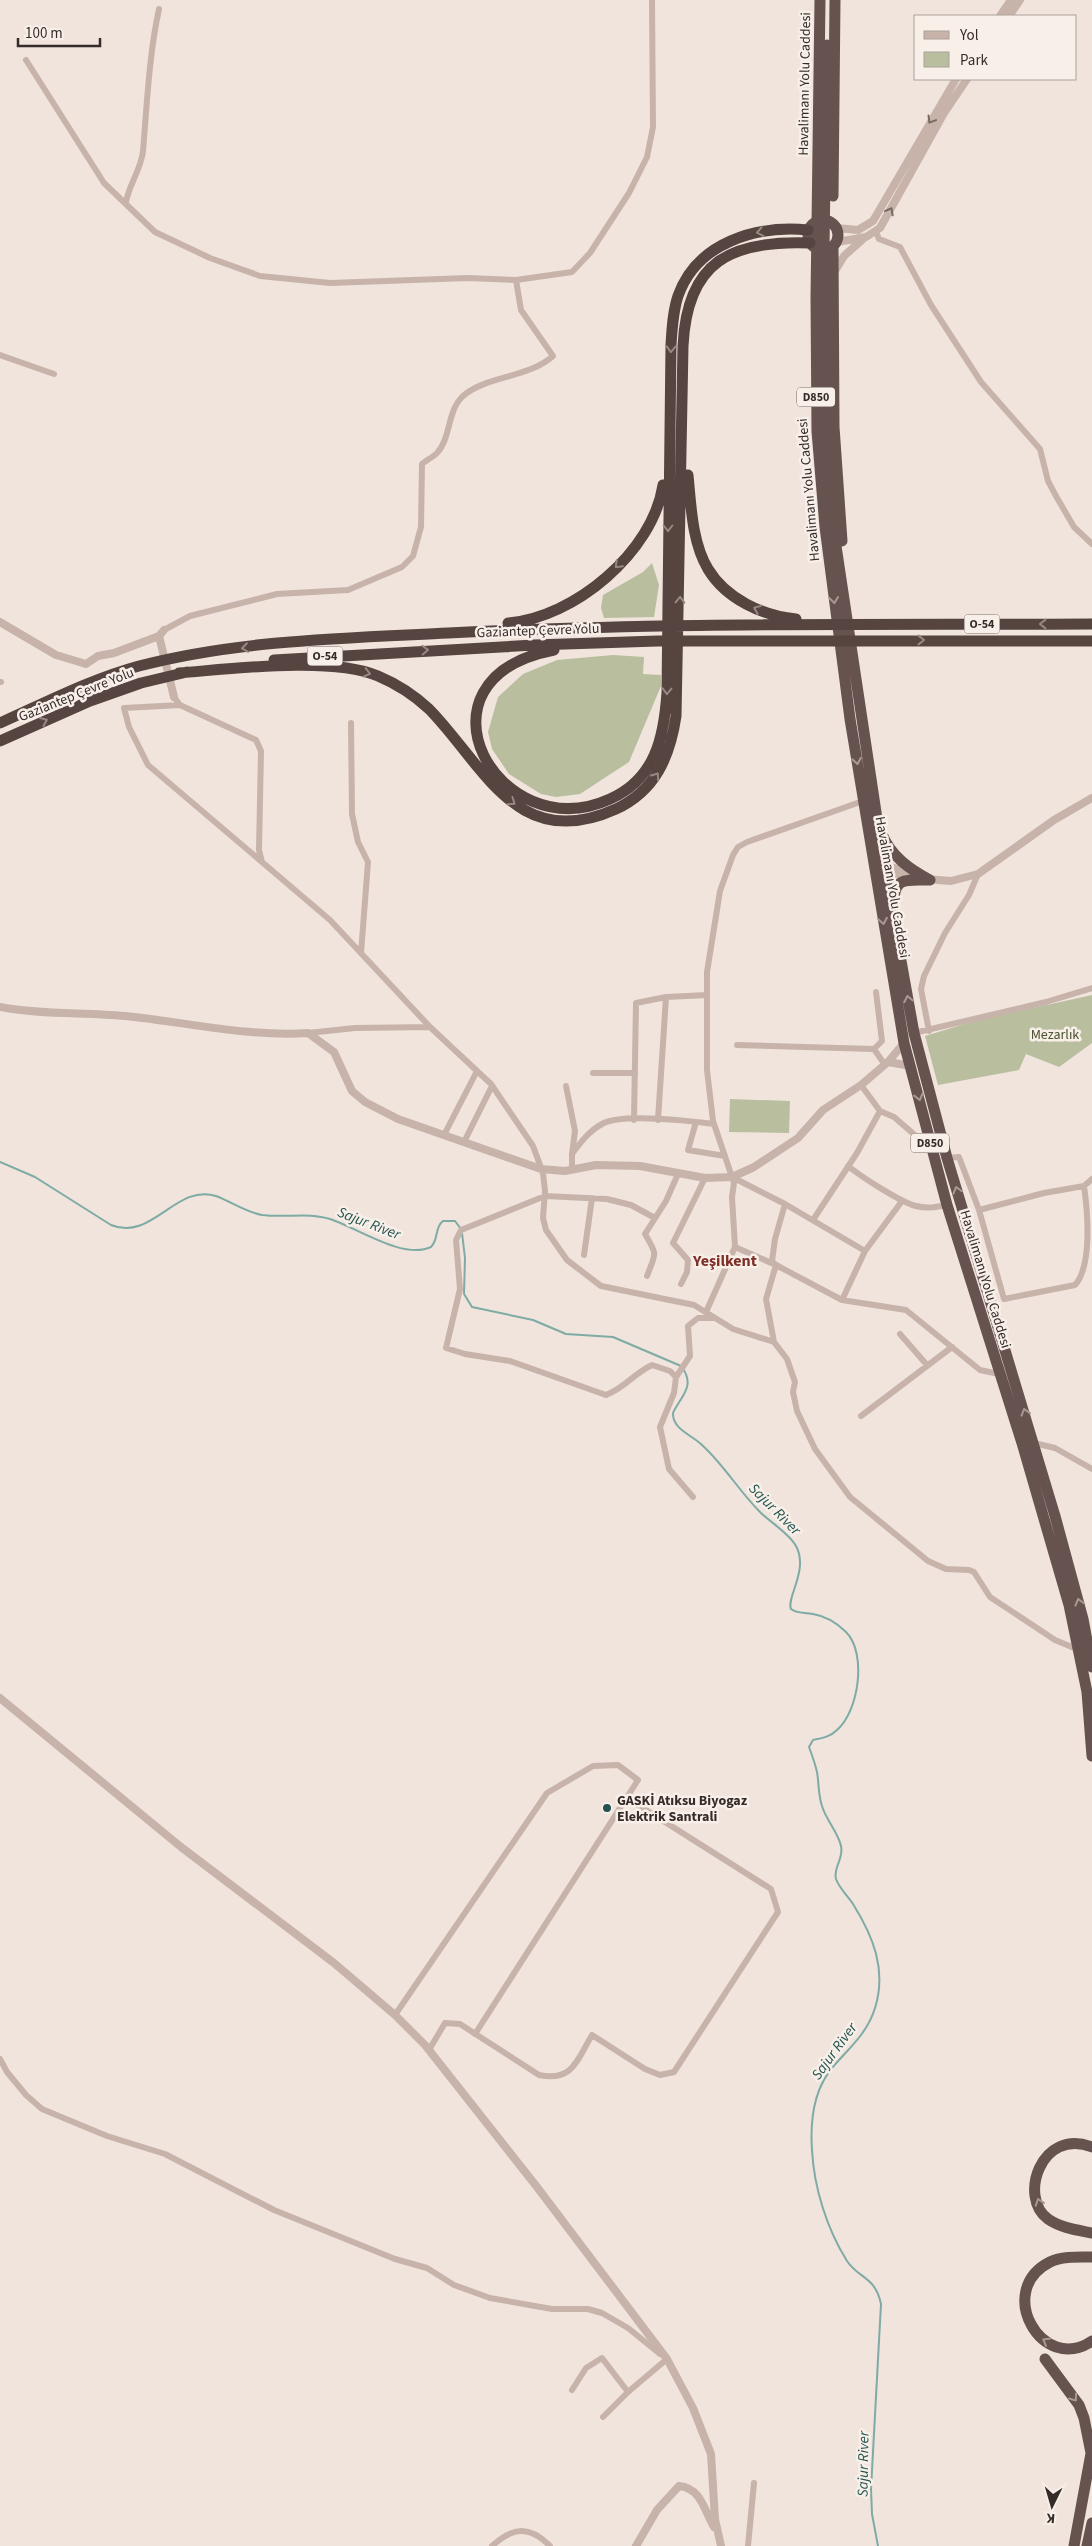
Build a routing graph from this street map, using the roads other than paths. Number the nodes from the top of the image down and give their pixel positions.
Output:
1 (652, 0) edge
2 (813, 0) edge
3 (820, 0) edge
4 (828, 0) edge
5 (835, 0) edge
6 (1011, 0) edge
7 (1020, 0) edge
8 (159, 9) dead end
9 (1001, 15) edge
10 (1009, 15) edge
11 (26, 60) dead end
12 (955, 80) edge
13 (966, 80) edge
14 (822, 189) junction
15 (126, 202) junction
16 (834, 226) junction
17 (809, 229) junction
18 (876, 232) junction
19 (866, 236) junction
20 (811, 244) junction
21 (835, 244) junction
22 (825, 278) junction
23 (516, 280) junction
24 (0, 355) edge
25 (54, 374) dead end
26 (669, 391) junction
27 (683, 391) junction
28 (1092, 544) edge
29 (830, 573) junction
30 (0, 622) edge
31 (823, 622) junction
32 (1092, 624) edge
33 (162, 633) junction
34 (1092, 640) edge
35 (660, 641) junction
36 (271, 644) junction
37 (179, 673) junction
38 (174, 697) joint
39 (180, 704) junction
40 (0, 723) edge
41 (351, 723) dead end
42 (0, 741) edge
43 (1092, 798) edge
44 (863, 801) junction
45 (878, 822) junction
46 (262, 862) junction
47 (879, 867) junction
48 (978, 874) junction
49 (930, 880) junction
50 (893, 921) junction
51 (361, 953) junction
52 (1092, 988) edge
53 (876, 992) dead end
54 (707, 995) junction
55 (666, 997) junction
56 (0, 1006) edge
57 (430, 1027) junction
58 (929, 1031) junction
59 (308, 1032) junction
60 (914, 1034) junction
61 (904, 1043) junction
62 (737, 1045) dead end
63 (874, 1049) junction
64 (887, 1064) junction
65 (911, 1066) junction
66 (477, 1071) junction
67 (593, 1073) dead end
68 (635, 1073) junction
69 (861, 1085) junction
70 (492, 1086) junction
71 (566, 1086) dead end
72 (880, 1111) junction
73 (634, 1120) junction
74 (658, 1120) junction
75 (696, 1122) junction
76 (714, 1124) junction
77 (444, 1135) junction
78 (929, 1139) junction
79 (464, 1142) junction
80 (572, 1154) junction
81 (725, 1156) junction
82 (948, 1158) junction
83 (848, 1166) junction
84 (541, 1169) junction
85 (572, 1170) junction
86 (678, 1174) junction
87 (732, 1177) junction
88 (705, 1178) junction
89 (1092, 1179) edge
90 (1084, 1186) junction
91 (545, 1196) junction
92 (592, 1198) junction
93 (902, 1201) junction
94 (785, 1204) junction
95 (947, 1205) junction
96 (979, 1210) junction
97 (655, 1218) junction
98 (813, 1220) junction
99 (734, 1247) junction
100 (865, 1251) junction
101 (584, 1256) dead end
102 (776, 1265) junction
103 (646, 1276) dead end
104 (681, 1284) dead end
105 (842, 1300) junction
106 (706, 1312) junction
107 (716, 1318) junction
108 (900, 1334) dead end
109 (774, 1342) junction
110 (952, 1347) junction
111 (927, 1365) junction
112 (1000, 1374) junction
113 (678, 1376) junction
114 (861, 1416) dead end
115 (1034, 1443) junction
116 (1092, 1470) edge
117 (693, 1497) dead end
118 (1079, 1650) junction
119 (1092, 1667) edge
120 (0, 1698) edge
121 (1092, 1756) edge
122 (627, 1798) junction
123 (395, 2015) junction
124 (475, 2034) junction
125 (429, 2050) junction
126 (0, 2059) edge
127 (1092, 2147) edge
128 (1092, 2233) edge
129 (1092, 2257) edge
130 (1092, 2341) edge
131 (665, 2358) junction
132 (1045, 2359) dead end
133 (572, 2390) dead end
134 (628, 2392) junction
135 (604, 2416) dead end
136 (1092, 2450) edge
137 (754, 2483) dead end
138 (1092, 2523) edge
139 (718, 2533) junction
140 (492, 2546) edge
141 (550, 2546) edge
142 (636, 2546) edge
143 (721, 2546) edge
144 (748, 2546) edge
145 (1074, 2546) edge
146 (1087, 2546) edge

1 - 23 street
2 - 17 highway
3 - 14 highway, Havalimanı Yolu Caddesi / D850
4 - 14 highway, Havalimanı Yolu Caddesi / D850
5 - 16 highway
6 - 9 street
7 - 10 street
8 - 15 street
11 - 15 street
12 -> 16 street
18 -> 13 street
14 - 22 highway, Havalimanı Yolu Caddesi / D850
15 - 23 street
16 - 17 highway
16 - 21 highway
17 - 20 highway
17 -> 26 highway
18 - 19 street
18 - 28 street
19 - 21 street
19 - 22 street
20 - 21 highway
20 - 27 highway
20 - 29 highway
21 - 22 highway
22 - 29 highway, Havalimanı Yolu Caddesi / D850
22 - 45 highway, Havalimanı Yolu Caddesi / D850
23 - 33 street
24 - 25 street
26 -> 35 highway
26 -> 36 highway
31 -> 27 highway
37 -> 27 highway
29 -> 44 highway, Havalimanı Yolu Caddesi / D850
30 - 33 street
32 -> 31 highway, Gaziantep Çevre Yolu / O-54
31 - 36 highway, Gaziantep Çevre Yolu / O-54
33 - 38 street
35 -> 34 highway, Gaziantep Çevre Yolu / O-54
37 -> 35 highway, Gaziantep Çevre Yolu / O-54
36 -> 40 highway, Gaziantep Çevre Yolu / O-54
42 -> 37 highway, Gaziantep Çevre Yolu / O-54
38 - 39 street
39 - 46 street
39 - 46 street
41 - 51 street
43 - 48 street
44 - 47 highway, Havalimanı Yolu Caddesi / D850
44 - 54 street
45 - 47 highway, Havalimanı Yolu Caddesi / D850
45 - 49 highway
46 - 51 street
47 - 49 street
47 - 50 highway, Havalimanı Yolu Caddesi / D850
47 -> 61 highway, Havalimanı Yolu Caddesi / D850
48 - 49 street
48 - 58 street
49 - 50 highway
60 -> 50 highway, Havalimanı Yolu Caddesi / D850
51 - 57 street
52 - 58 street
53 - 63 street
54 - 55 street
54 - 76 street
55 - 68 street
55 - 74 street
56 - 59 street
57 - 59 street
57 - 66 street
58 - 60 street
59 - 77 street
60 - 82 highway, Havalimanı Yolu Caddesi / D850
61 - 64 street
61 - 65 highway, Havalimanı Yolu Caddesi / D850
62 - 63 street
63 - 64 street
64 - 65 street
64 - 69 street
65 -> 78 highway, Havalimanı Yolu Caddesi / D850
66 - 70 street
66 - 77 street
67 - 68 street
68 - 73 street
69 - 72 street
69 - 87 street
70 - 79 street
70 - 84 street
71 - 80 street
72 - 78 street
72 - 83 street
73 - 74 street
73 - 80 street
74 - 75 street
75 - 76 street
75 - 81 street
76 - 81 street
77 - 79 street
78 - 95 highway, Havalimanı Yolu Caddesi / D850
79 - 84 street
80 - 85 street
81 - 87 street
82 - 96 street
115 -> 82 highway, Havalimanı Yolu Caddesi / D850
83 - 93 street
83 - 98 street
84 - 85 street
84 - 91 street
85 - 86 street
86 - 88 street
86 - 97 street
87 - 88 street
87 - 94 street
87 - 99 street
88 - 104 street
89 - 90 street
90 - 96 street
90 - 96 street
91 - 92 street
91 - 106 street
91 - 113 street
92 - 97 street
92 - 101 street
93 - 95 street
93 - 100 street
94 - 98 street
94 - 102 street
95 - 112 highway, Havalimanı Yolu Caddesi / D850
97 - 103 street
98 - 100 street
99 - 102 street
99 - 106 street
100 - 105 street
102 - 105 street
102 - 109 street
105 - 110 street
106 - 107 street
107 - 109 street
107 - 113 street
108 - 111 street
109 - 118 street
110 - 111 street
110 - 112 street
111 - 114 street
112 - 118 highway, Havalimanı Yolu Caddesi / D850
113 - 117 street
115 - 116 street
119 -> 115 highway, Havalimanı Yolu Caddesi / D850
118 - 121 highway, Havalimanı Yolu Caddesi / D850
120 - 123 street
122 - 123 street
122 - 124 street
122 - 124 street
123 - 125 street
124 - 125 street
125 - 131 street
126 - 131 street
128 -> 127 highway
130 -> 129 highway
131 - 134 street
131 - 139 street
132 -> 136 highway
133 - 134 street
134 - 135 street
136 - 145 highway
137 - 144 street
138 - 146 highway
139 - 142 street
139 - 143 street
140 - 141 street

